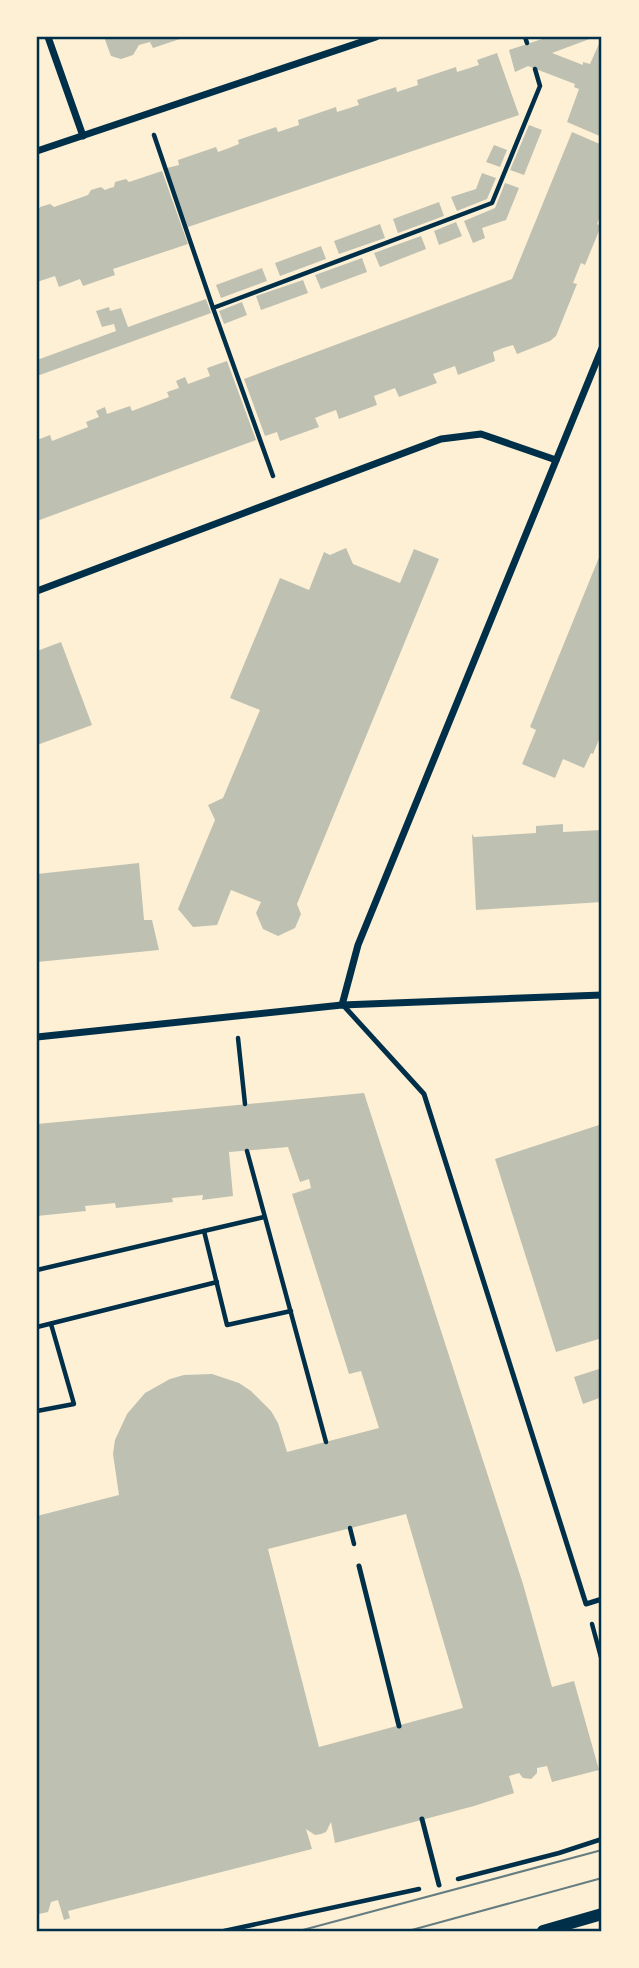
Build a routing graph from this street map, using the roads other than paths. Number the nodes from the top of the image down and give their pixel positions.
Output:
1 (48, 37) edge
2 (376, 37) edge
3 (83, 136) junction
4 (37, 151) edge
5 (602, 348) edge
6 (556, 460) junction
7 (37, 591) edge
8 (602, 995) edge
9 (342, 1005) junction
10 (37, 1037) edge
11 (359, 1566) dead end
12 (602, 1598) edge
13 (399, 1726) dead end
14 (422, 1818) dead end
15 (439, 1885) dead end
16 (602, 1914) edge
17 (544, 1931) edge

1 - 3 street
2 - 3 street
3 - 4 street
5 - 6 street
6 - 7 street
6 - 9 street
8 - 9 street
9 - 10 street
9 - 12 lane
11 - 13 lane
14 - 15 lane
16 - 17 street

